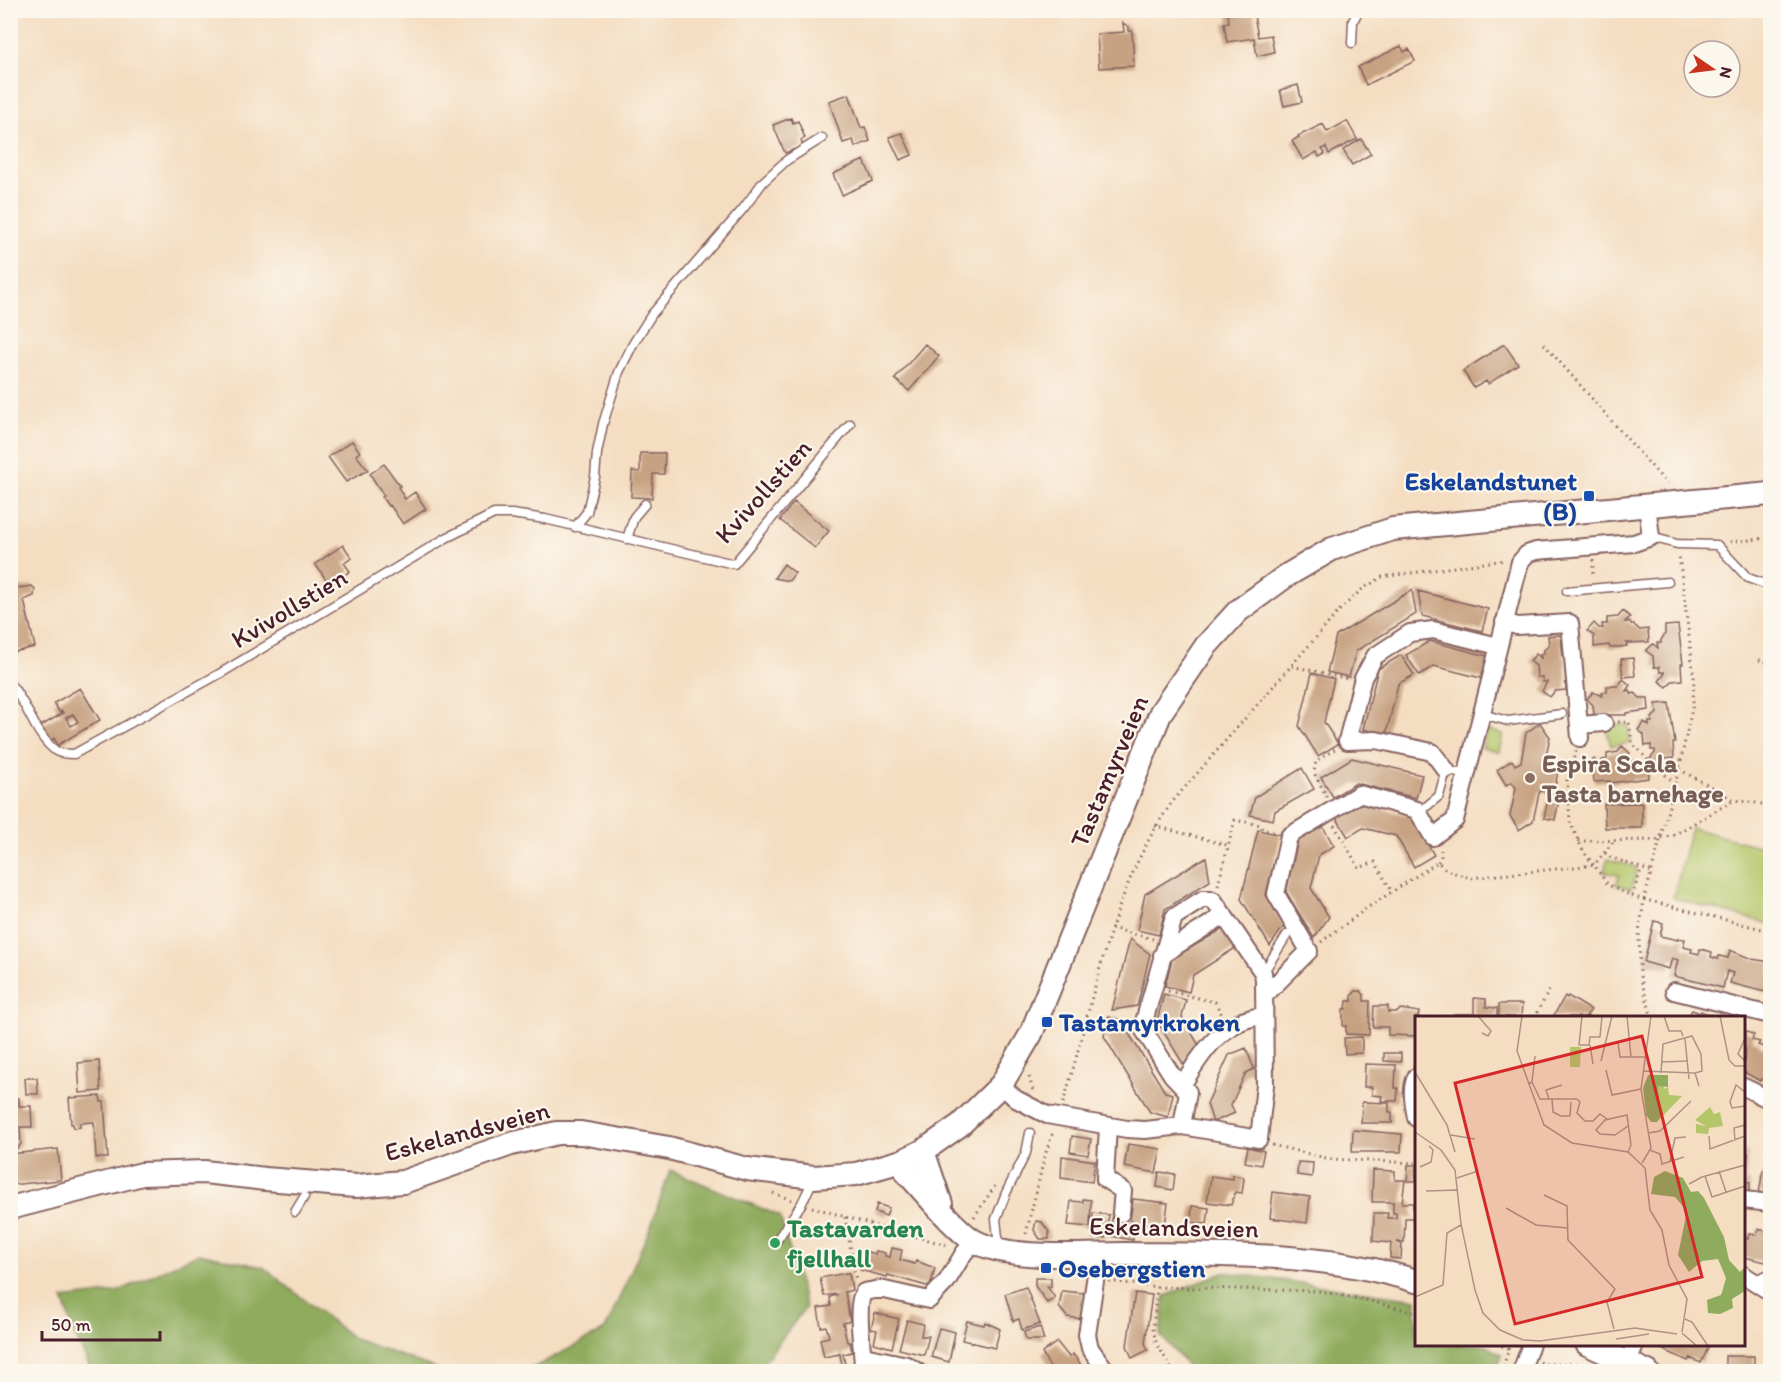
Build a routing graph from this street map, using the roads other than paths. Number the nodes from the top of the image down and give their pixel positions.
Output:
1 (1359, 10) edge
2 (1352, 43) dead end
3 (822, 138) dead end
4 (850, 424) dead end
5 (1770, 494) edge
6 (645, 504) dead end
7 (1647, 505) junction
8 (575, 527) junction
9 (1651, 537) junction
10 (627, 539) junction
11 (1668, 582) dead end
12 (1770, 586) edge
13 (1567, 591) dead end
14 (1504, 622) junction
15 (1498, 646) junction
16 (10, 684) edge
17 (1482, 714) junction
18 (1562, 714) dead end
19 (1605, 723) road end
20 (1446, 770) junction
21 (1467, 775) junction
22 (1427, 806) dead end
23 (1219, 908) junction
24 (1287, 936) dead end
25 (1164, 949) junction
26 (1263, 973) junction
27 (1674, 991) dead end
28 (1265, 994) junction
29 (1770, 1015) edge
30 (1264, 1016) junction
31 (1415, 1082) edge
32 (1001, 1085) junction
33 (1182, 1086) junction
34 (1745, 1088) edge
35 (1770, 1100) edge
36 (1415, 1113) edge
37 (1182, 1125) junction
38 (1108, 1126) junction
39 (1030, 1133) dead end
40 (923, 1151) junction
41 (902, 1161) junction
42 (814, 1177) junction
43 (304, 1197) dead end
44 (1745, 1200) edge
45 (1770, 1203) edge
46 (10, 1208) edge
47 (943, 1211) junction
48 (296, 1212) dead end
49 (1121, 1213) dead end
50 (775, 1243) dead end
51 (970, 1247) junction
52 (1000, 1251) junction
53 (1099, 1254) junction
54 (1770, 1274) edge
55 (1415, 1276) edge
56 (1749, 1277) edge
57 (1770, 1292) edge
58 (1530, 1346) edge
59 (1587, 1354) edge
60 (1637, 1360) edge
61 (864, 1364) edge
62 (918, 1371) edge
63 (1107, 1371) edge
64 (1521, 1371) edge

1 - 2 lane
3 - 8 lane
4 - 10 lane, Kvivollstien
5 - 7 main road, Tastamyrveien
6 - 10 lane
7 - 9 street
7 - 32 main road, Tastamyrveien
8 - 10 lane, Kvivollstien
8 - 16 lane, Kvivollstien
9 - 12 lane
9 - 14 street
11 - 13 lane
14 - 15 street
14 - 19 street
15 - 17 street
15 - 20 street
17 - 18 lane
17 - 21 street
20 - 21 lane
20 - 22 lane
21 - 28 street
23 - 25 street
23 - 25 street
23 - 26 street
24 - 26 lane
25 - 33 street
26 - 28 street
27 - 29 street
28 - 30 street
30 - 33 street
30 - 37 street
31 - 36 street
32 - 38 street
32 - 40 main road, Tastamyrveien
33 - 37 street
34 - 35 street
37 - 38 street
38 - 49 street
39 - 52 lane
40 - 41 main road, Eskelandsveien
40 - 47 main road, Eskelandsveien
41 - 42 main road, Eskelandsveien
41 - 47 main road, Eskelandsveien
42 - 46 main road, Eskelandsveien
42 - 50 lane
43 - 48 lane
44 - 45 street
47 - 51 main road, Eskelandsveien
51 - 52 main road, Eskelandsveien
51 - 61 street
52 - 53 main road, Eskelandsveien
53 - 55 main road, Eskelandsveien
53 - 63 street
54 - 56 lane
56 - 57 street
58 - 64 street
59 - 60 main road
61 - 62 street

